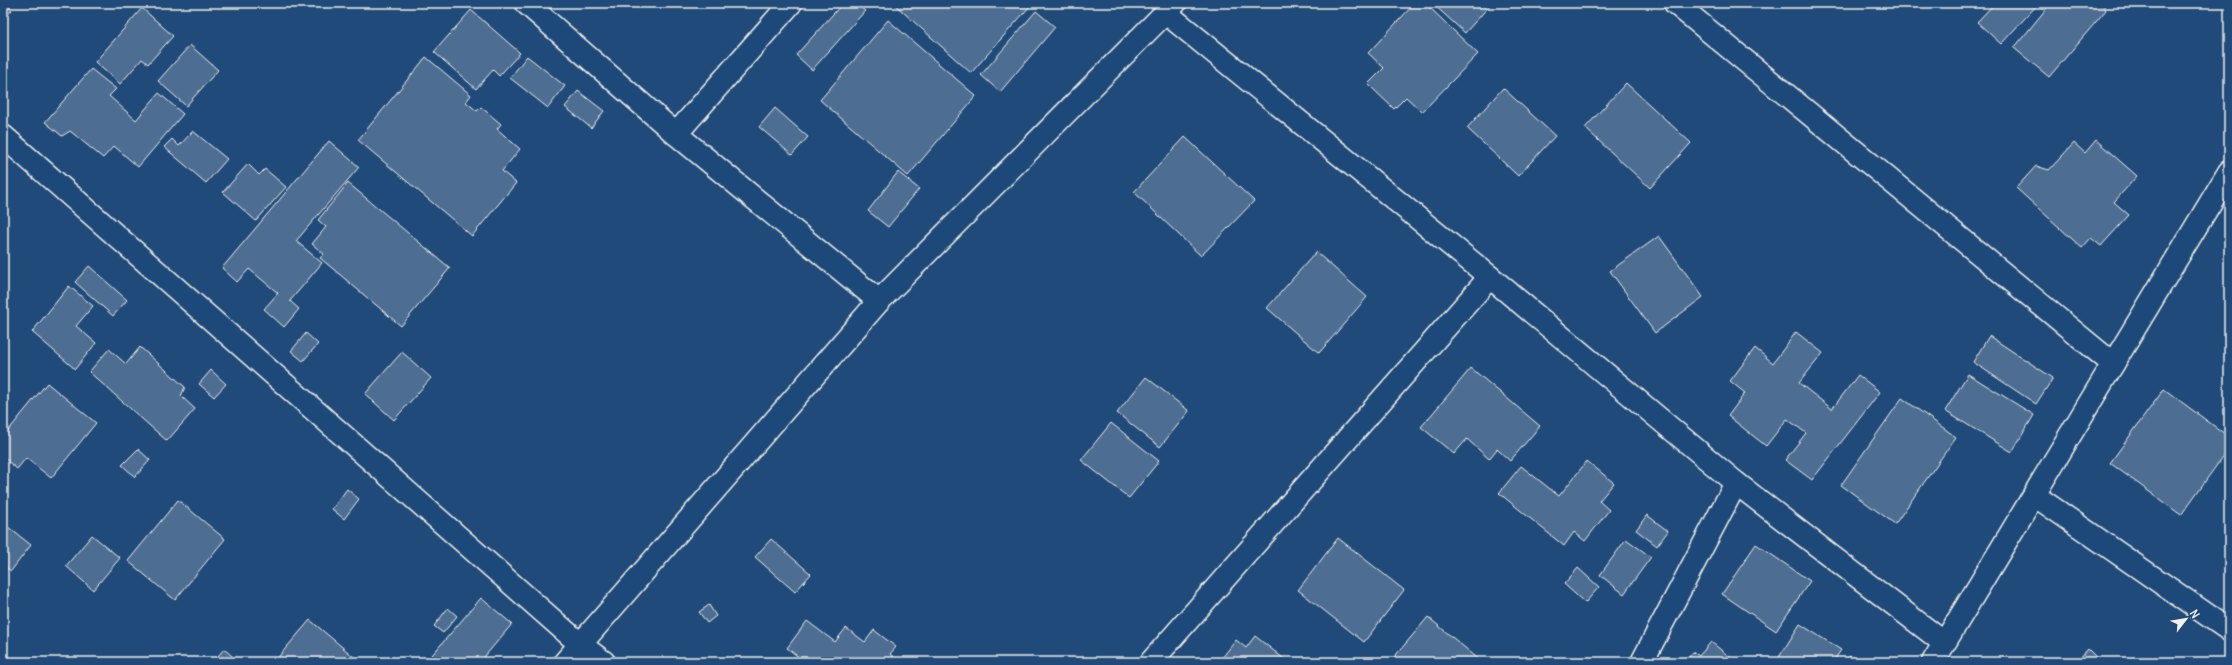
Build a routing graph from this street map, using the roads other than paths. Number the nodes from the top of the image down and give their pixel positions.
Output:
1 (526, 3) edge
2 (791, 3) edge
3 (1675, 3) edge
4 (1171, 8) edge
5 (676, 134) junction
6 (3, 136) edge
7 (2229, 172) edge
8 (1490, 277) junction
9 (878, 301) junction
10 (2113, 364) junction
11 (1736, 483) junction
12 (2034, 495) junction
13 (2229, 630) edge
14 (1943, 642) junction
15 (581, 645) junction
16 (565, 662) edge
17 (604, 662) edge
18 (1151, 662) edge
19 (1642, 662) edge
20 (1933, 662) edge

1 - 5 street
2 - 5 street
3 - 10 street
4 - 8 street
4 - 9 street
5 - 9 street
6 - 15 street
7 - 10 street
8 - 11 street
8 - 18 street
9 - 15 street
10 - 12 street
11 - 14 street
11 - 19 street
12 - 13 street
12 - 14 street
14 - 20 street
15 - 16 street
15 - 17 street

